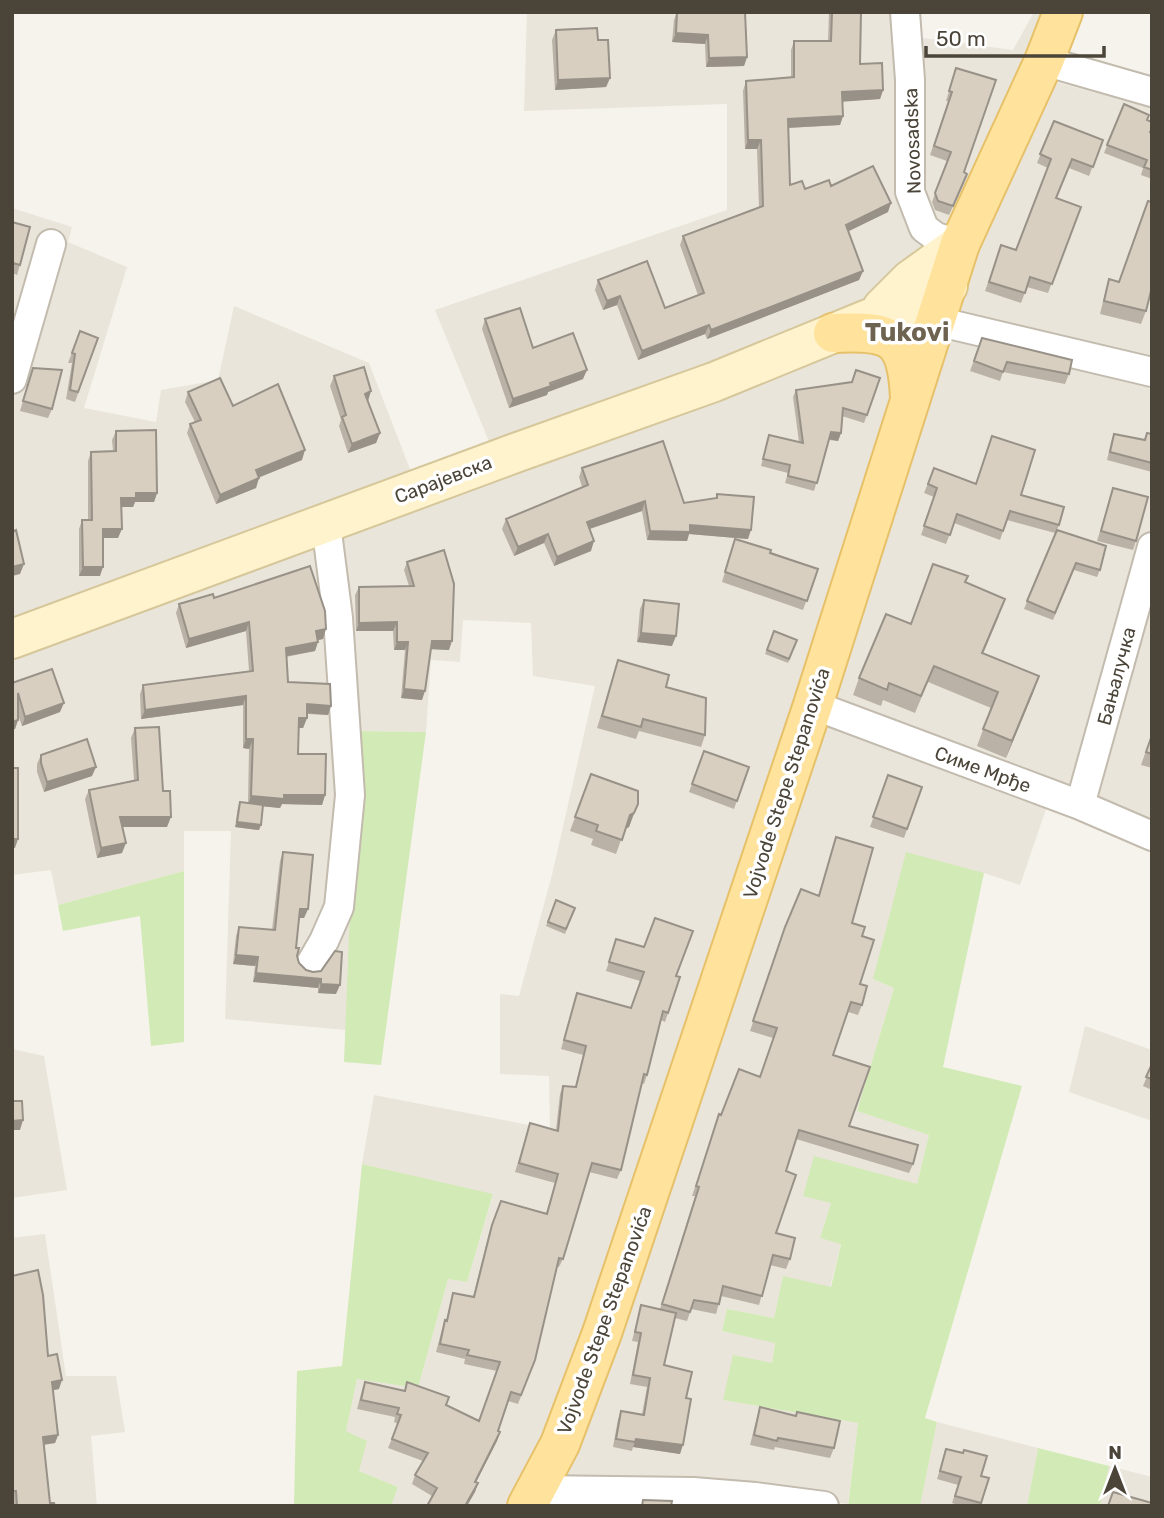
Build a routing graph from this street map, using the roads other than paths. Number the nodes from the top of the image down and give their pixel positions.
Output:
1 (905, 12) edge
2 (1063, 12) edge
3 (1044, 61) junction
4 (1152, 92) edge
5 (51, 244) dead end
6 (960, 244) junction
7 (942, 304) junction
8 (873, 317) junction
9 (833, 333) junction
10 (1152, 372) edge
11 (12, 379) edge
12 (911, 398) junction
13 (326, 524) junction
14 (1152, 547) edge
15 (12, 639) edge
16 (813, 705) junction
17 (1080, 805) junction
18 (1152, 836) edge
19 (310, 965) dead end
20 (531, 1498) edge
21 (824, 1506) edge

1 - 6 street, Novosadska
2 - 3 main road, Vojvode Stepe Stepanovića
3 - 4 street
3 - 6 main road, Vojvode Stepe Stepanovića
5 - 11 street
6 - 7 main road, Vojvode Stepe Stepanovića
6 - 8 main road
7 - 8 main road, Сарајевска
7 - 10 street
7 - 12 main road, Vojvode Stepe Stepanovića
8 - 9 main road, Сарајевска
9 - 12 main road
9 - 13 main road, Сарајевска
12 - 16 main road, Vojvode Stepe Stepanovića
13 - 15 main road, Сарајевска
13 - 19 street
14 - 17 street, Бањалучка
16 - 17 street, Симе Мрђе
16 - 20 main road, Vojvode Stepe Stepanovića
17 - 18 street, Симе Мрђе
20 - 21 street

